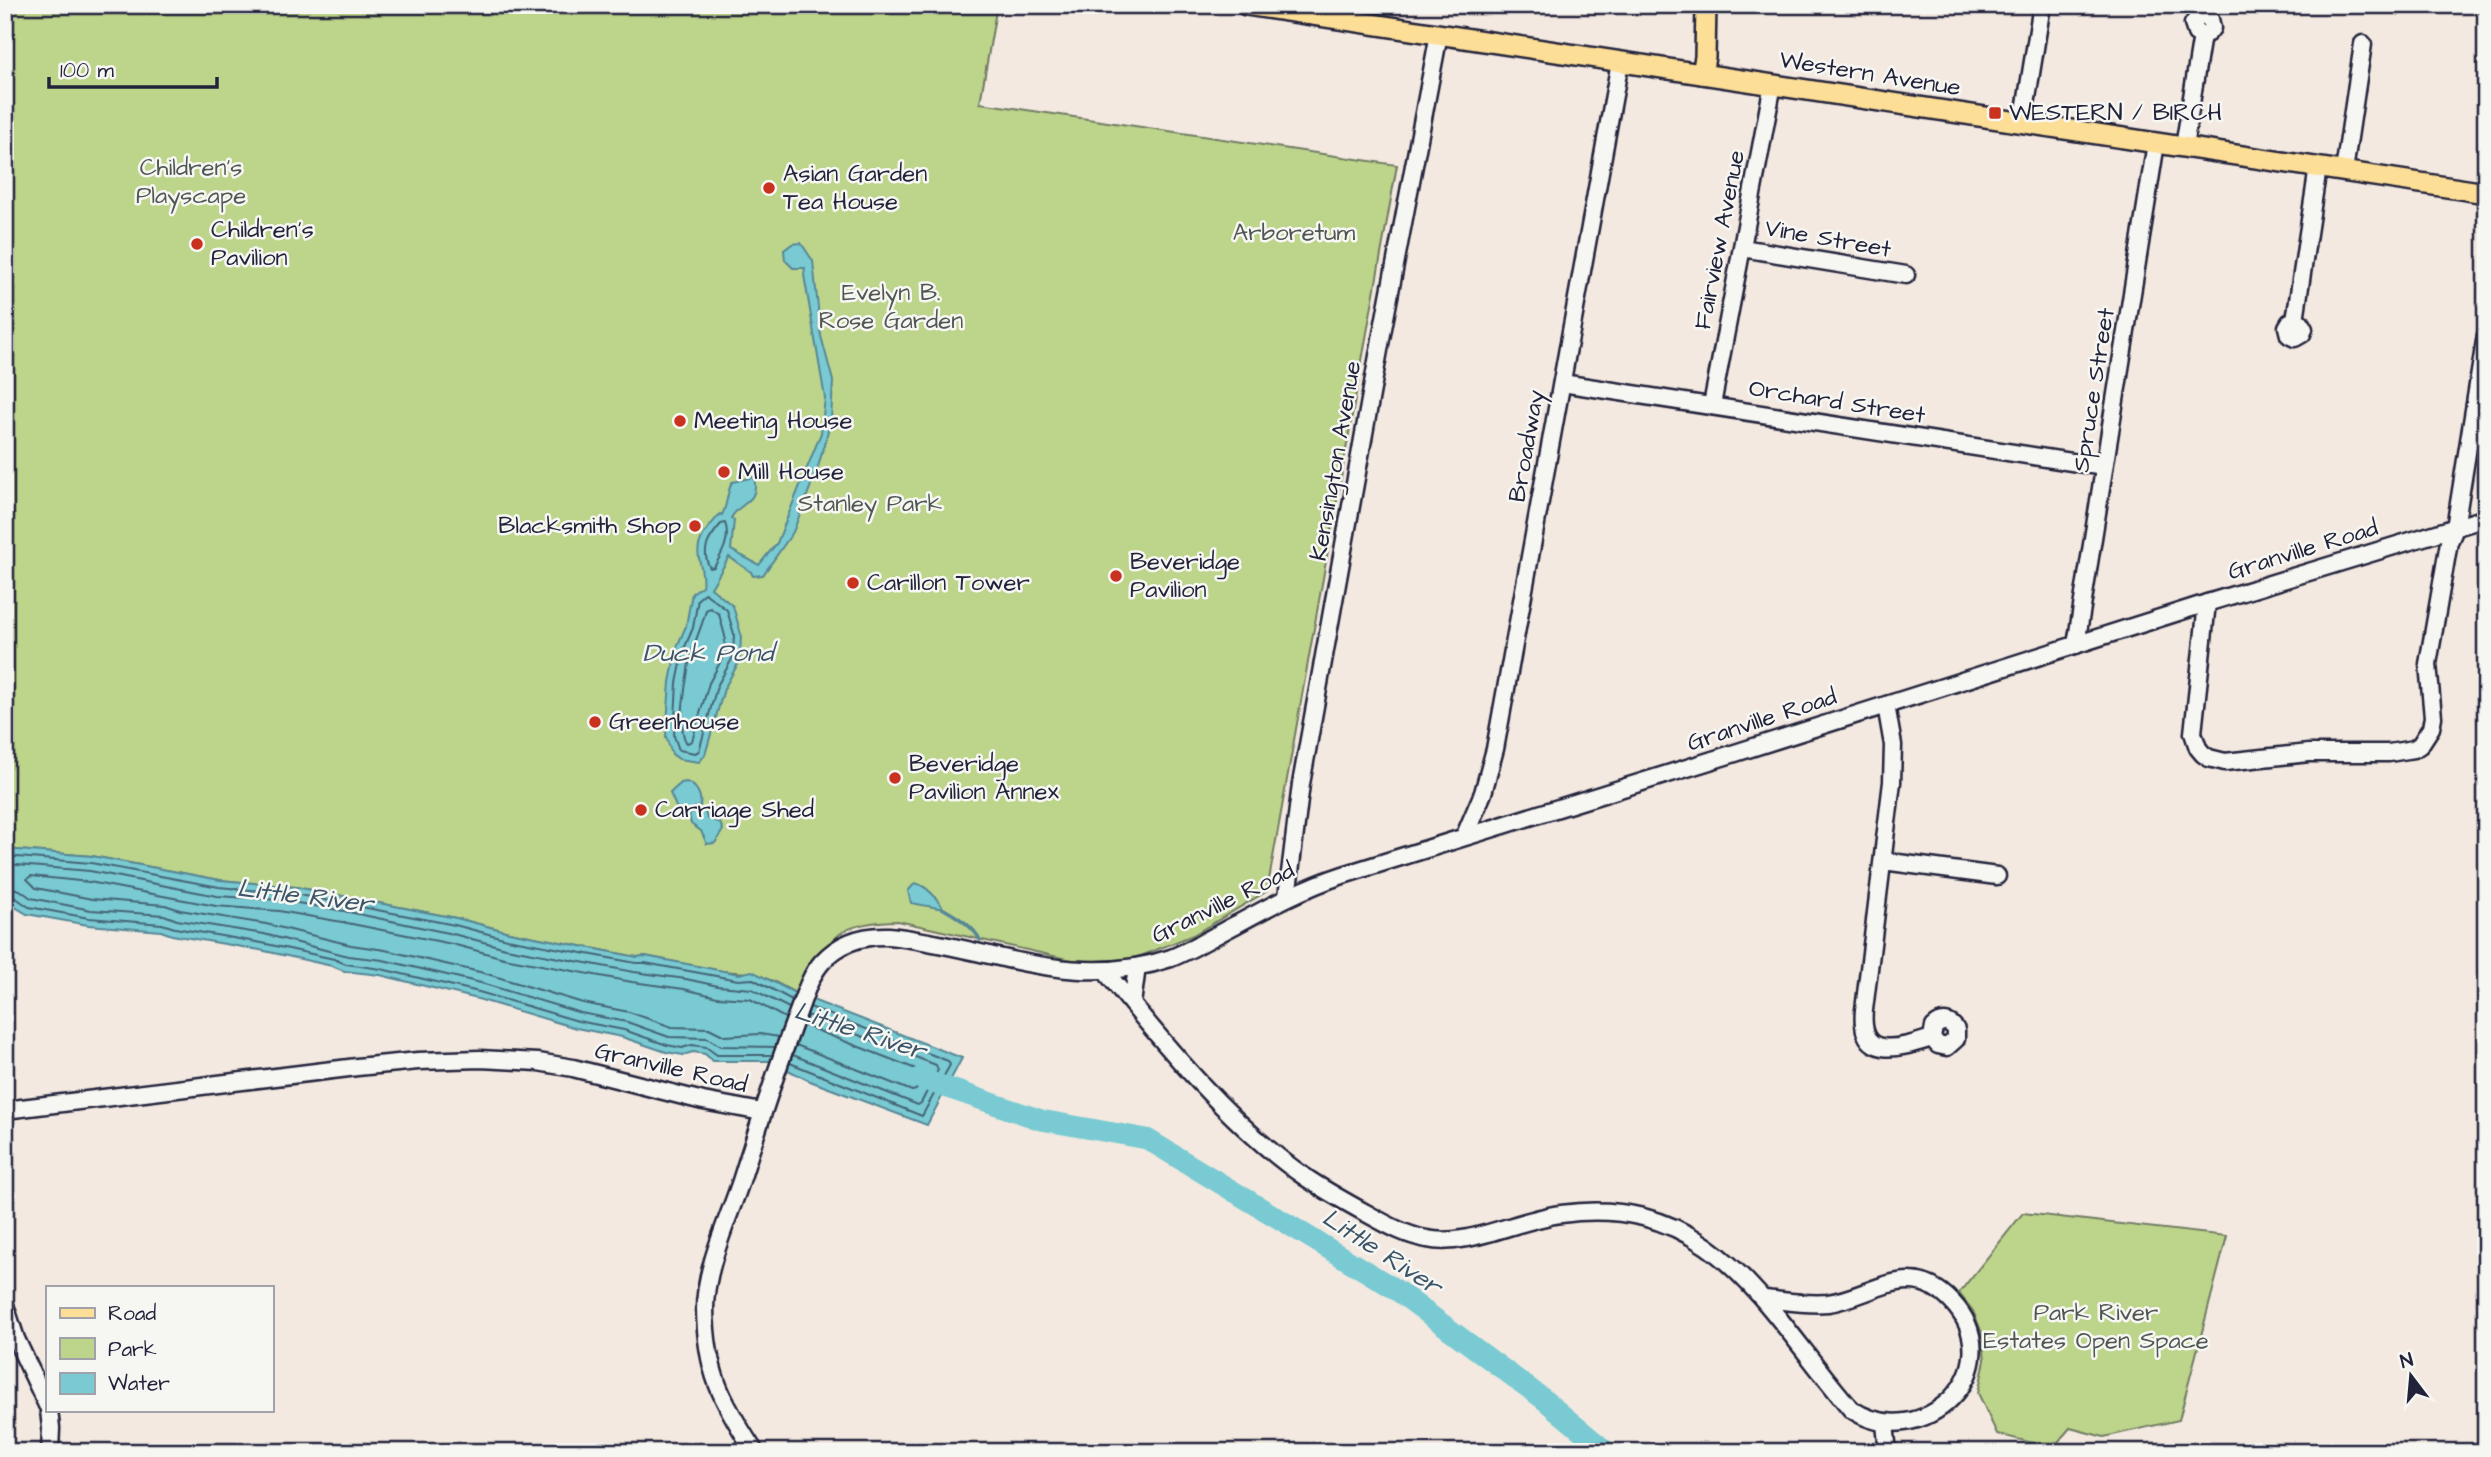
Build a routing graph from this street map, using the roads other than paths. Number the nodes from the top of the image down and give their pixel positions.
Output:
1 (1246, 5) edge
2 (1706, 5) edge
3 (1302, 10) edge
4 (2041, 11) dead end
5 (1439, 34) junction
6 (2202, 35) dead end
7 (2363, 44) dead end
8 (1620, 62) junction
9 (1702, 74) junction
10 (1773, 84) junction
11 (2024, 123) junction
12 (2156, 143) junction
13 (2184, 147) junction
14 (2318, 167) junction
15 (2344, 171) junction
16 (2486, 193) edge
17 (1742, 248) junction
18 (1906, 275) dead end
19 (2295, 320) dead end
20 (2486, 335) edge
21 (1562, 383) junction
22 (1712, 405) junction
23 (2104, 467) junction
24 (2486, 518) edge
25 (2455, 528) junction
26 (2207, 603) junction
27 (2076, 645) junction
28 (1886, 705) junction
29 (1465, 835) junction
30 (1883, 861) junction
31 (1997, 876) dead end
32 (1287, 897) junction
33 (1137, 967) junction
34 (1106, 972) junction
35 (1132, 1004) junction
36 (1932, 1038) dead end
37 (5, 1111) edge
38 (762, 1112) junction
39 (1765, 1299) junction
40 (5, 1305) edge
41 (46, 1403) edge
42 (48, 1412) edge
43 (1885, 1424) junction
44 (50, 1452) edge
45 (755, 1452) edge
46 (1888, 1452) edge

1 - 3 main road, Western Avenue
2 - 9 main road
3 - 5 main road, Western Avenue
4 - 11 street
5 - 8 main road, Western Avenue
5 - 32 street, Kensington Avenue
6 - 13 street
7 - 15 street
8 - 9 main road, Western Avenue
8 - 21 street, Broadway
9 - 10 main road, Western Avenue
10 - 11 main road, Western Avenue
10 - 17 street, Fairview Avenue
11 - 12 main road, Western Avenue
12 - 13 main road, Western Avenue
12 - 23 street, Spruce Street
13 - 14 main road, Western Avenue
14 - 15 main road, Western Avenue
14 - 19 street
15 - 16 main road, Western Avenue
17 - 18 street, Vine Street
17 - 22 street, Fairview Avenue
20 - 25 street
21 - 22 street, Orchard Street
21 - 29 street, Broadway
22 - 23 street, Orchard Street
23 - 27 street, Spruce Street
24 - 25 street, Granville Road
25 - 26 street, Granville Road
25 - 26 street
26 - 27 street, Granville Road
27 - 28 street, Granville Road
28 - 29 street, Granville Road
28 - 30 street
29 - 32 street, Granville Road
30 - 31 street
30 - 36 street
32 - 33 street, Granville Road
33 - 34 street, Granville Road
33 - 35 street
34 - 35 street
34 - 38 street, Granville Road
35 - 39 street
37 - 38 street, Granville Road
38 - 45 street
39 - 43 street
39 - 43 street
40 - 41 street
42 - 44 street
43 - 46 street

